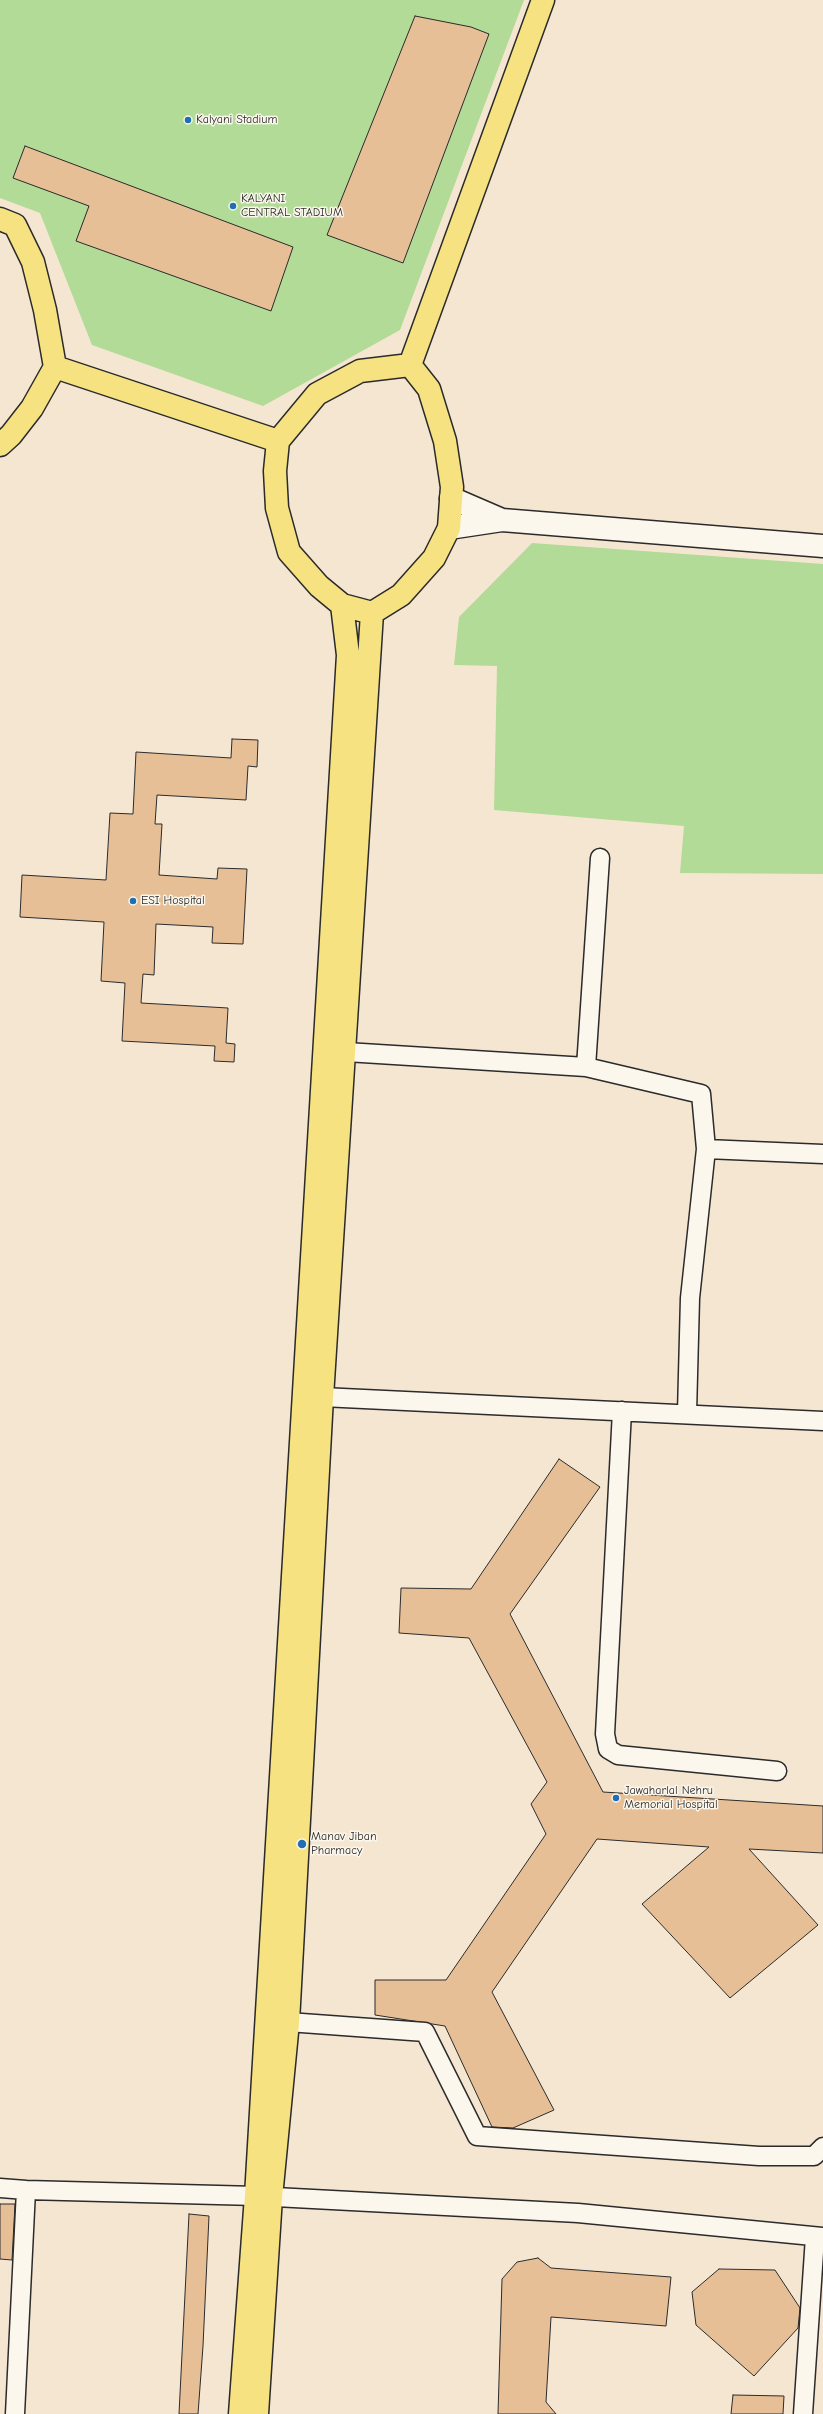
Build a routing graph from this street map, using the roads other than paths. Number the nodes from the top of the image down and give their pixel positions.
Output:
1 (543, 0) edge
2 (0, 218) edge
3 (410, 365) junction
4 (55, 367) junction
5 (278, 441) junction
6 (0, 445) edge
7 (451, 498) junction
8 (502, 520) junction
9 (449, 528) junction
10 (823, 546) edge
11 (342, 605) junction
12 (372, 613) junction
13 (600, 858) dead end
14 (334, 1051) junction
15 (586, 1067) junction
16 (706, 1149) junction
17 (823, 1154) edge
18 (322, 1397) junction
19 (622, 1411) junction
20 (687, 1414) junction
21 (823, 1421) edge
22 (777, 1771) dead end
23 (288, 2022) junction
24 (823, 2147) edge
25 (0, 2188) edge
26 (26, 2190) junction
27 (263, 2197) junction
28 (819, 2237) edge
29 (15, 2414) edge
30 (240, 2414) edge
31 (257, 2414) edge
32 (804, 2414) edge

1 - 3 main road
2 - 4 main road
3 - 5 main road
3 - 7 main road
4 - 5 main road
4 - 6 main road
5 - 11 main road
7 - 8 street
7 - 9 main road
8 - 9 street
8 - 10 street
9 - 12 main road
11 - 12 main road
11 - 14 main road
12 - 14 main road
13 - 15 street
14 - 15 street
14 - 18 main road
14 - 27 main road
15 - 16 street
16 - 17 street
16 - 20 street
18 - 19 street
18 - 23 main road
19 - 20 street
19 - 22 street
20 - 21 street
23 - 24 street
23 - 27 main road
25 - 26 street
26 - 27 street
26 - 29 street
27 - 28 street
27 - 30 main road
27 - 31 main road
28 - 32 street

